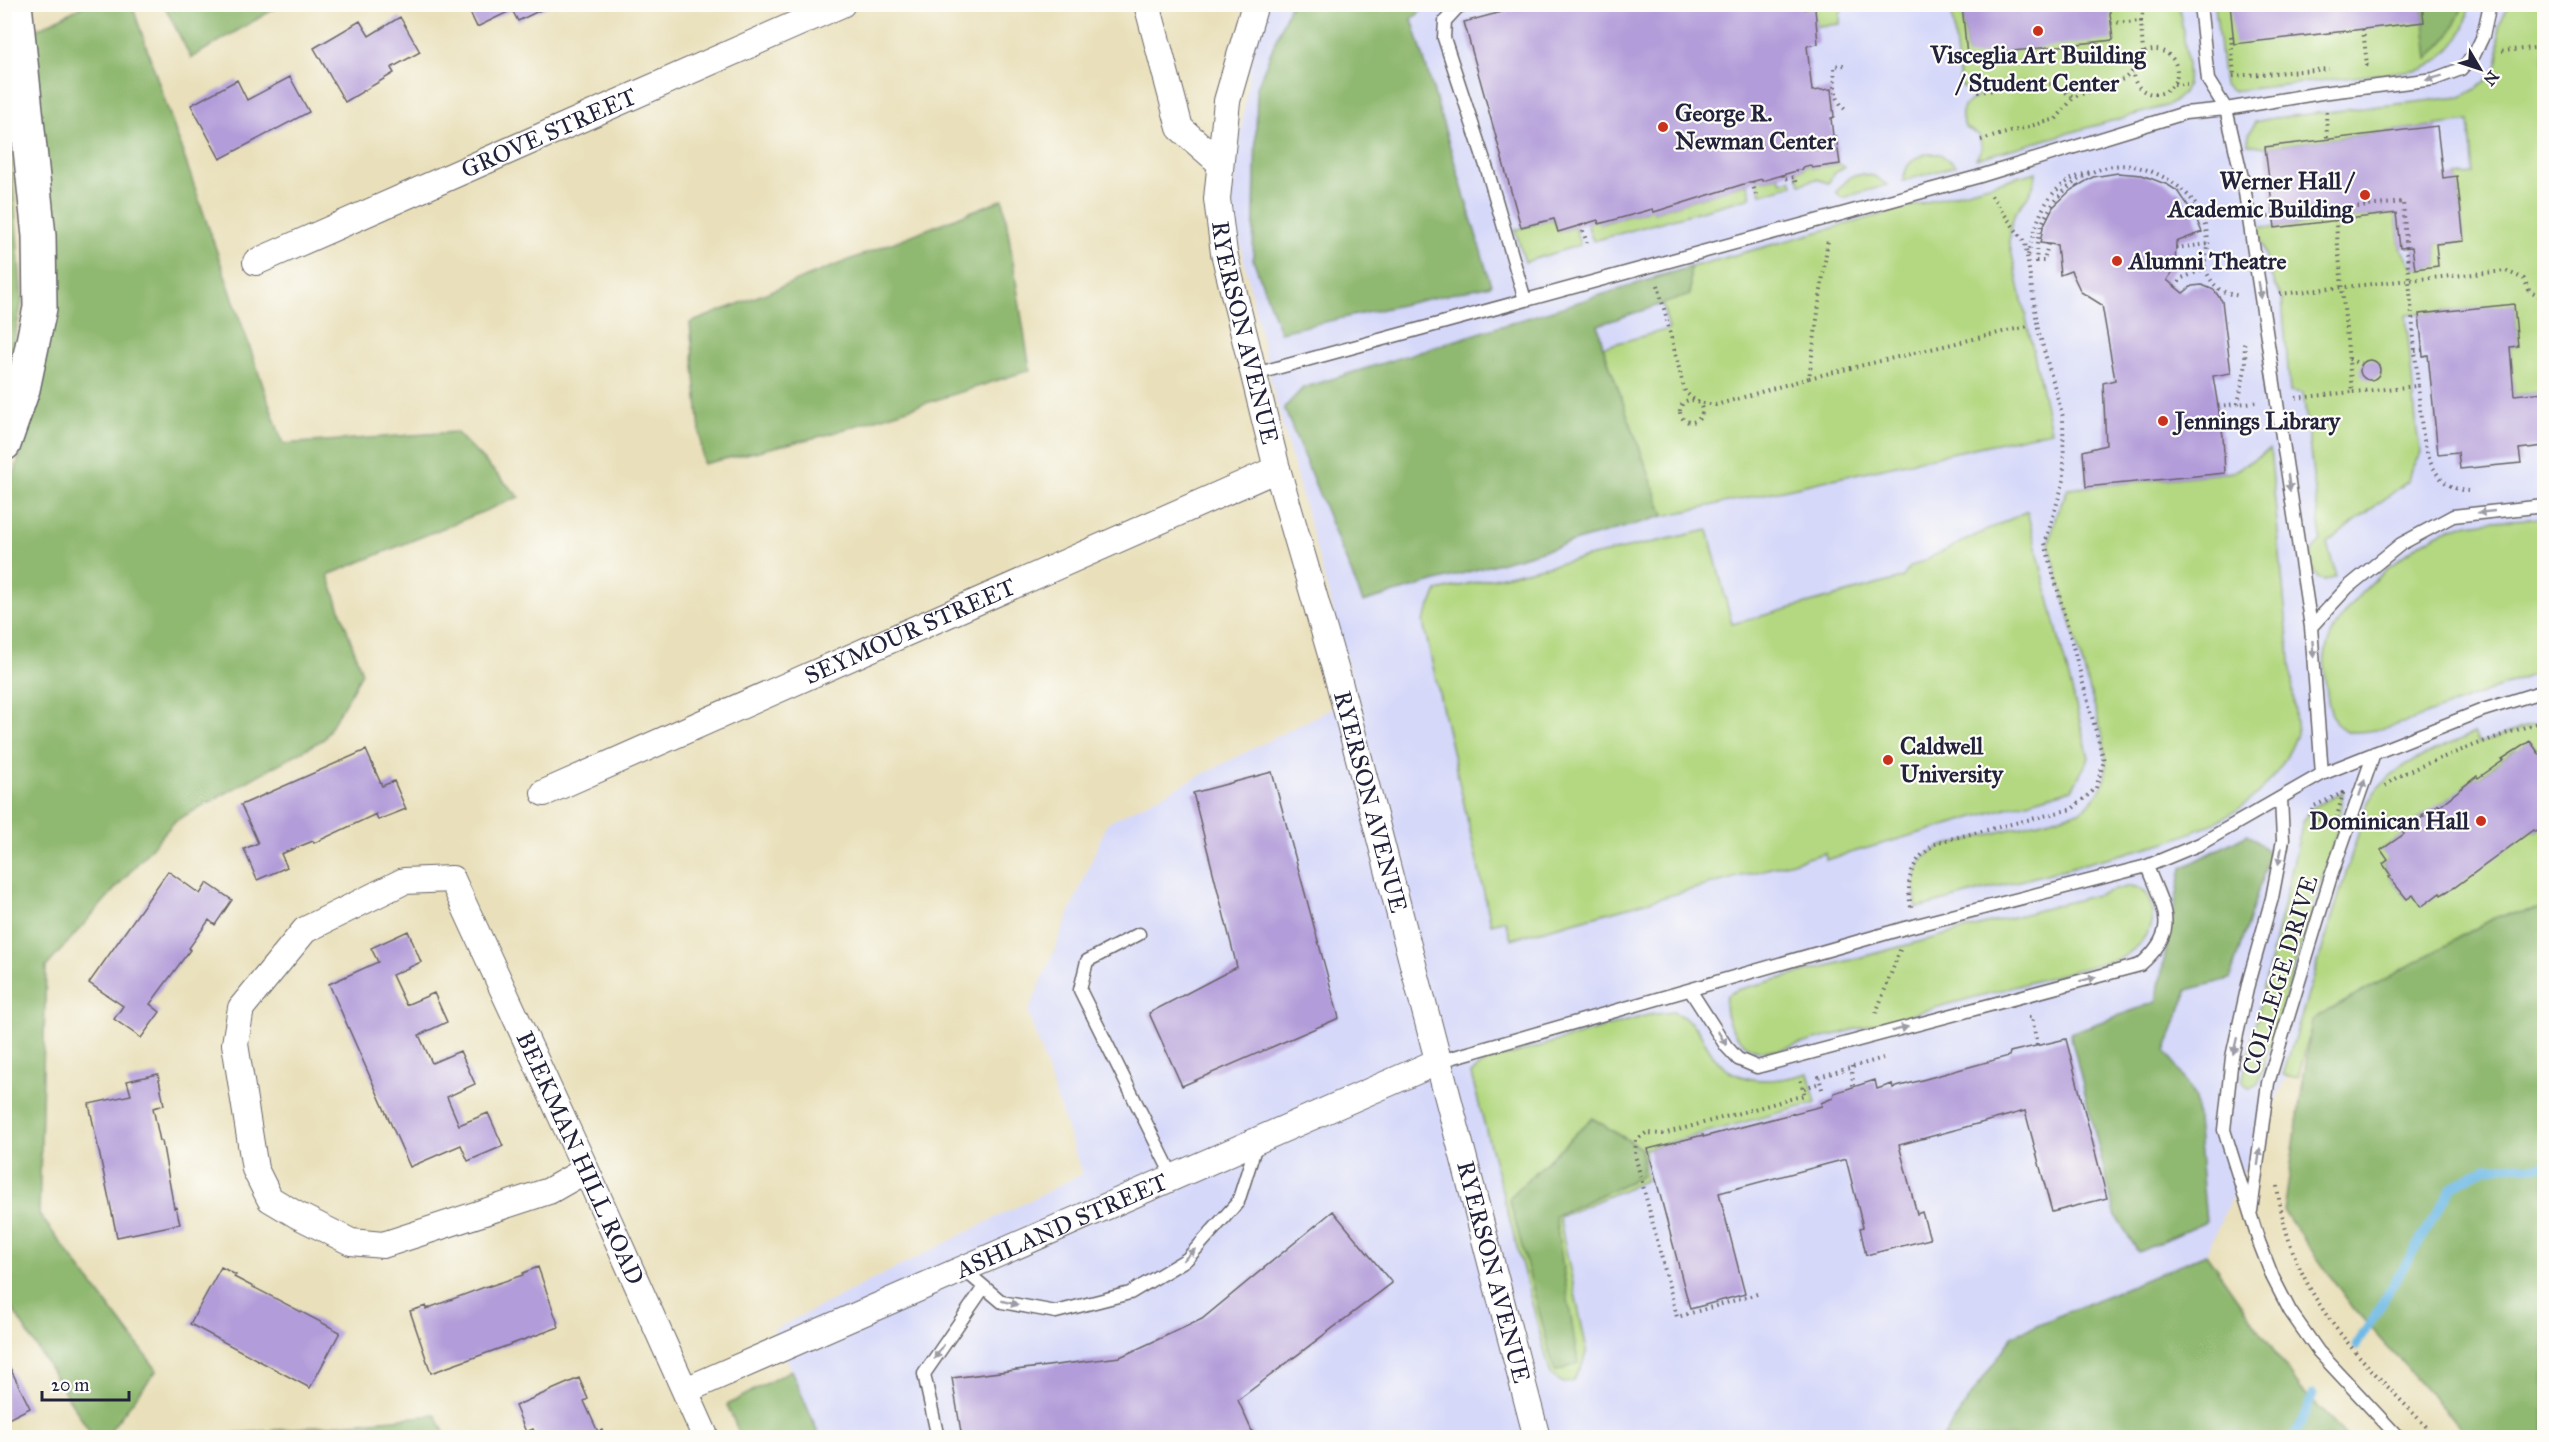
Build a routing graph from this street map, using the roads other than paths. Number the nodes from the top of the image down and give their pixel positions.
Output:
1 (15, 4) edge
2 (842, 4) edge
3 (1148, 4) edge
4 (1255, 4) edge
5 (1467, 4) edge
6 (2200, 4) edge
7 (2490, 4) edge
8 (2226, 109) junction
9 (1220, 164) junction
10 (256, 262) dead end
11 (1525, 300) junction
12 (1255, 374) junction
13 (4, 444) edge
14 (1277, 469) junction
15 (2544, 506) edge
16 (2311, 627) junction
17 (2544, 690) edge
18 (2374, 753) junction
19 (2322, 774) junction
20 (544, 793) dead end
21 (2281, 798) junction
22 (2147, 866) junction
23 (1139, 934) dead end
24 (1690, 990) junction
25 (1437, 1062) junction
26 (1257, 1140) junction
27 (586, 1170) junction
28 (1173, 1177) junction
29 (2250, 1215) junction
30 (963, 1269) junction
31 (984, 1287) junction
32 (686, 1390) junction
33 (706, 1437) edge
34 (938, 1437) edge
35 (1538, 1437) edge
36 (2399, 1437) edge

1 - 13 street
2 - 10 street, GROVE STREET
3 - 9 street
4 - 9 street, RYERSON AVENUE
5 - 11 lane
6 - 8 lane
7 -> 8 lane
8 - 11 lane
8 -> 16 lane
9 - 12 street, RYERSON AVENUE
11 - 12 lane
12 - 14 street, RYERSON AVENUE
14 - 20 street, SEYMOUR STREET
14 - 25 street, RYERSON AVENUE
15 -> 16 lane
16 -> 19 lane
17 - 18 lane
18 - 19 lane
29 -> 18 lane, COLLEGE DRIVE
19 - 21 lane
21 - 22 lane
21 -> 29 lane, COLLEGE DRIVE
22 - 24 lane
24 -> 22 lane
23 - 28 lane
24 - 25 lane
25 - 26 street, ASHLAND STREET
25 - 35 street, RYERSON AVENUE
26 - 28 street, ASHLAND STREET
31 -> 26 lane
27 - 27 street, BEEKMAN HILL ROAD
27 - 32 street, BEEKMAN HILL ROAD
28 - 30 street, ASHLAND STREET
29 - 36 lane, COLLEGE DRIVE
30 - 31 lane
30 - 32 street, ASHLAND STREET
31 -> 34 lane
32 - 33 street, BEEKMAN HILL ROAD

